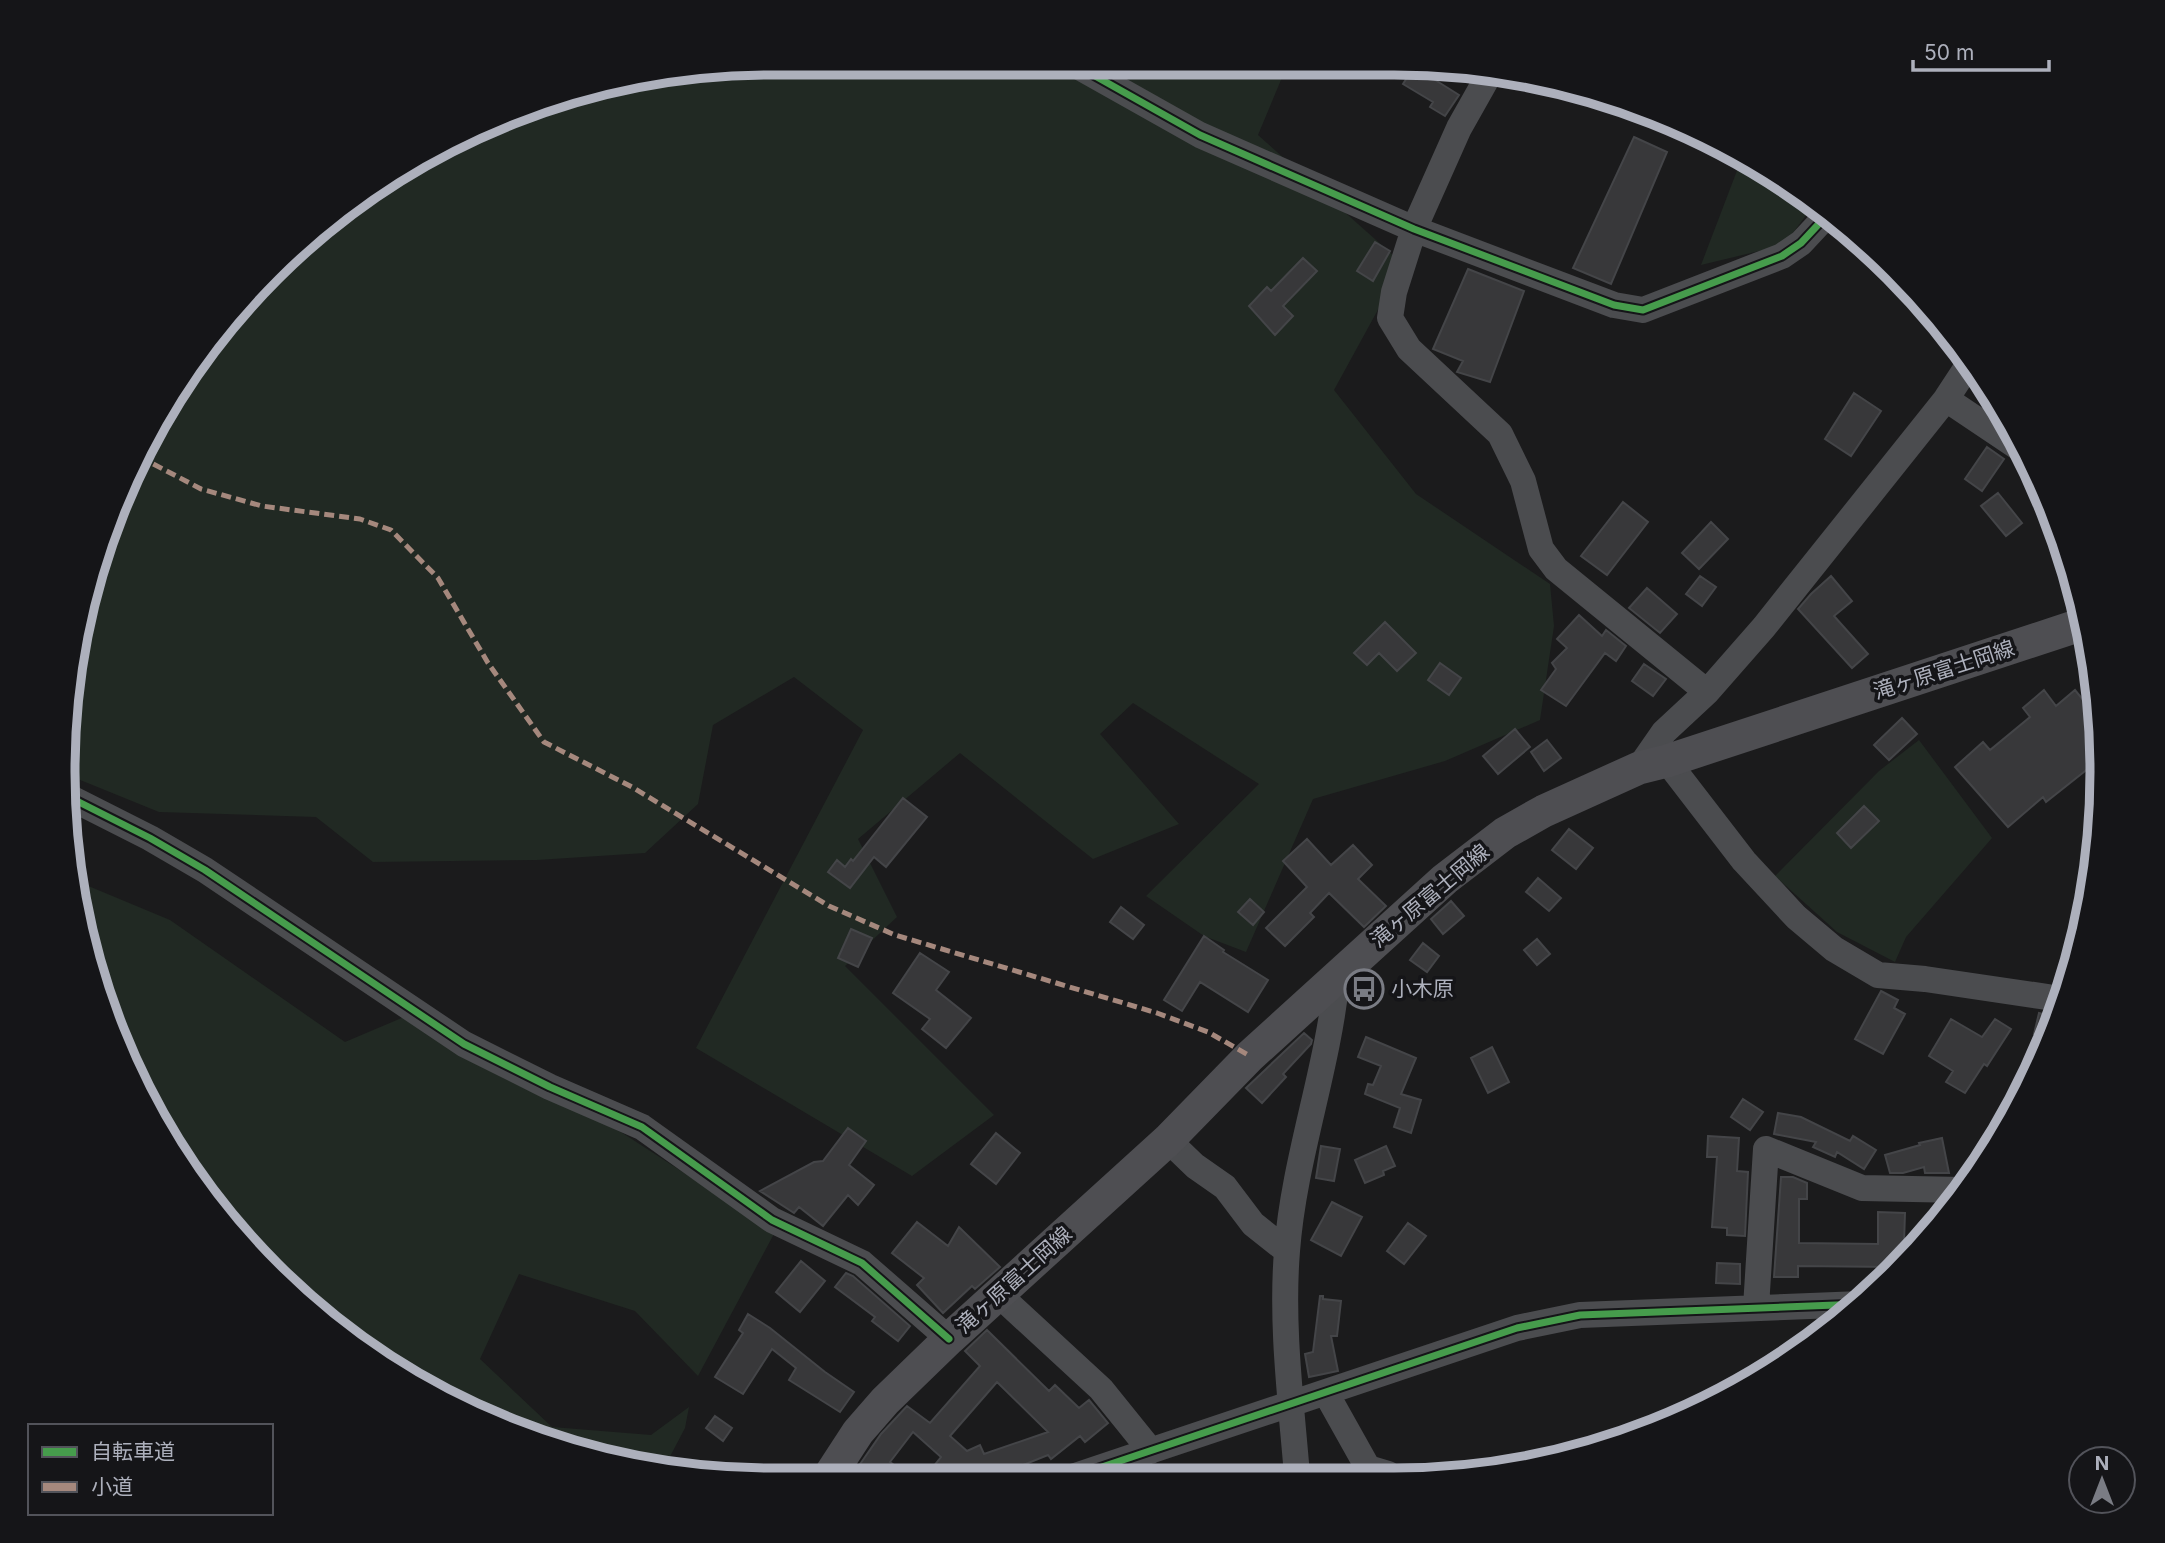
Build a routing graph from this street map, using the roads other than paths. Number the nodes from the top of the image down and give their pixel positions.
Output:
1 (1093, 75) edge
2 (1485, 81) edge
3 (1821, 222) edge
4 (1414, 229) junction
5 (1963, 372) edge
6 (1945, 399) junction
7 (2004, 438) edge
8 (2074, 627) edge
9 (1707, 692) junction
10 (1653, 765) junction
11 (76, 801) edge
12 (1337, 977) junction
13 (2052, 998) edge
14 (1168, 1140) junction
15 (1949, 1191) edge
16 (1287, 1251) junction
17 (998, 1294) junction
18 (1841, 1305) edge
19 (1756, 1307) junction
20 (949, 1339) junction
21 (1326, 1393) junction
22 (1292, 1405) junction
23 (1151, 1451) junction
24 (835, 1468) edge
25 (1099, 1468) edge
26 (1296, 1468) edge
27 (1368, 1468) edge

1 - 4 street
2 - 4 street
3 - 4 street
4 - 9 street
5 - 6 street
6 - 7 street
6 - 9 street
8 - 10 main road, 滝ヶ原富士岡線
9 - 10 street
10 - 12 main road, 滝ヶ原富士岡線
10 - 13 street
11 - 20 street
12 - 14 main road, 滝ヶ原富士岡線
12 - 16 street
14 - 16 street
14 - 17 main road, 滝ヶ原富士岡線
15 - 19 street
16 - 22 street
17 - 20 main road, 滝ヶ原富士岡線
17 - 23 street
18 - 19 street
19 - 21 street
20 - 24 main road, 滝ヶ原富士岡線
21 - 22 street
21 - 27 street
22 - 23 street
22 - 26 street
23 - 25 street

